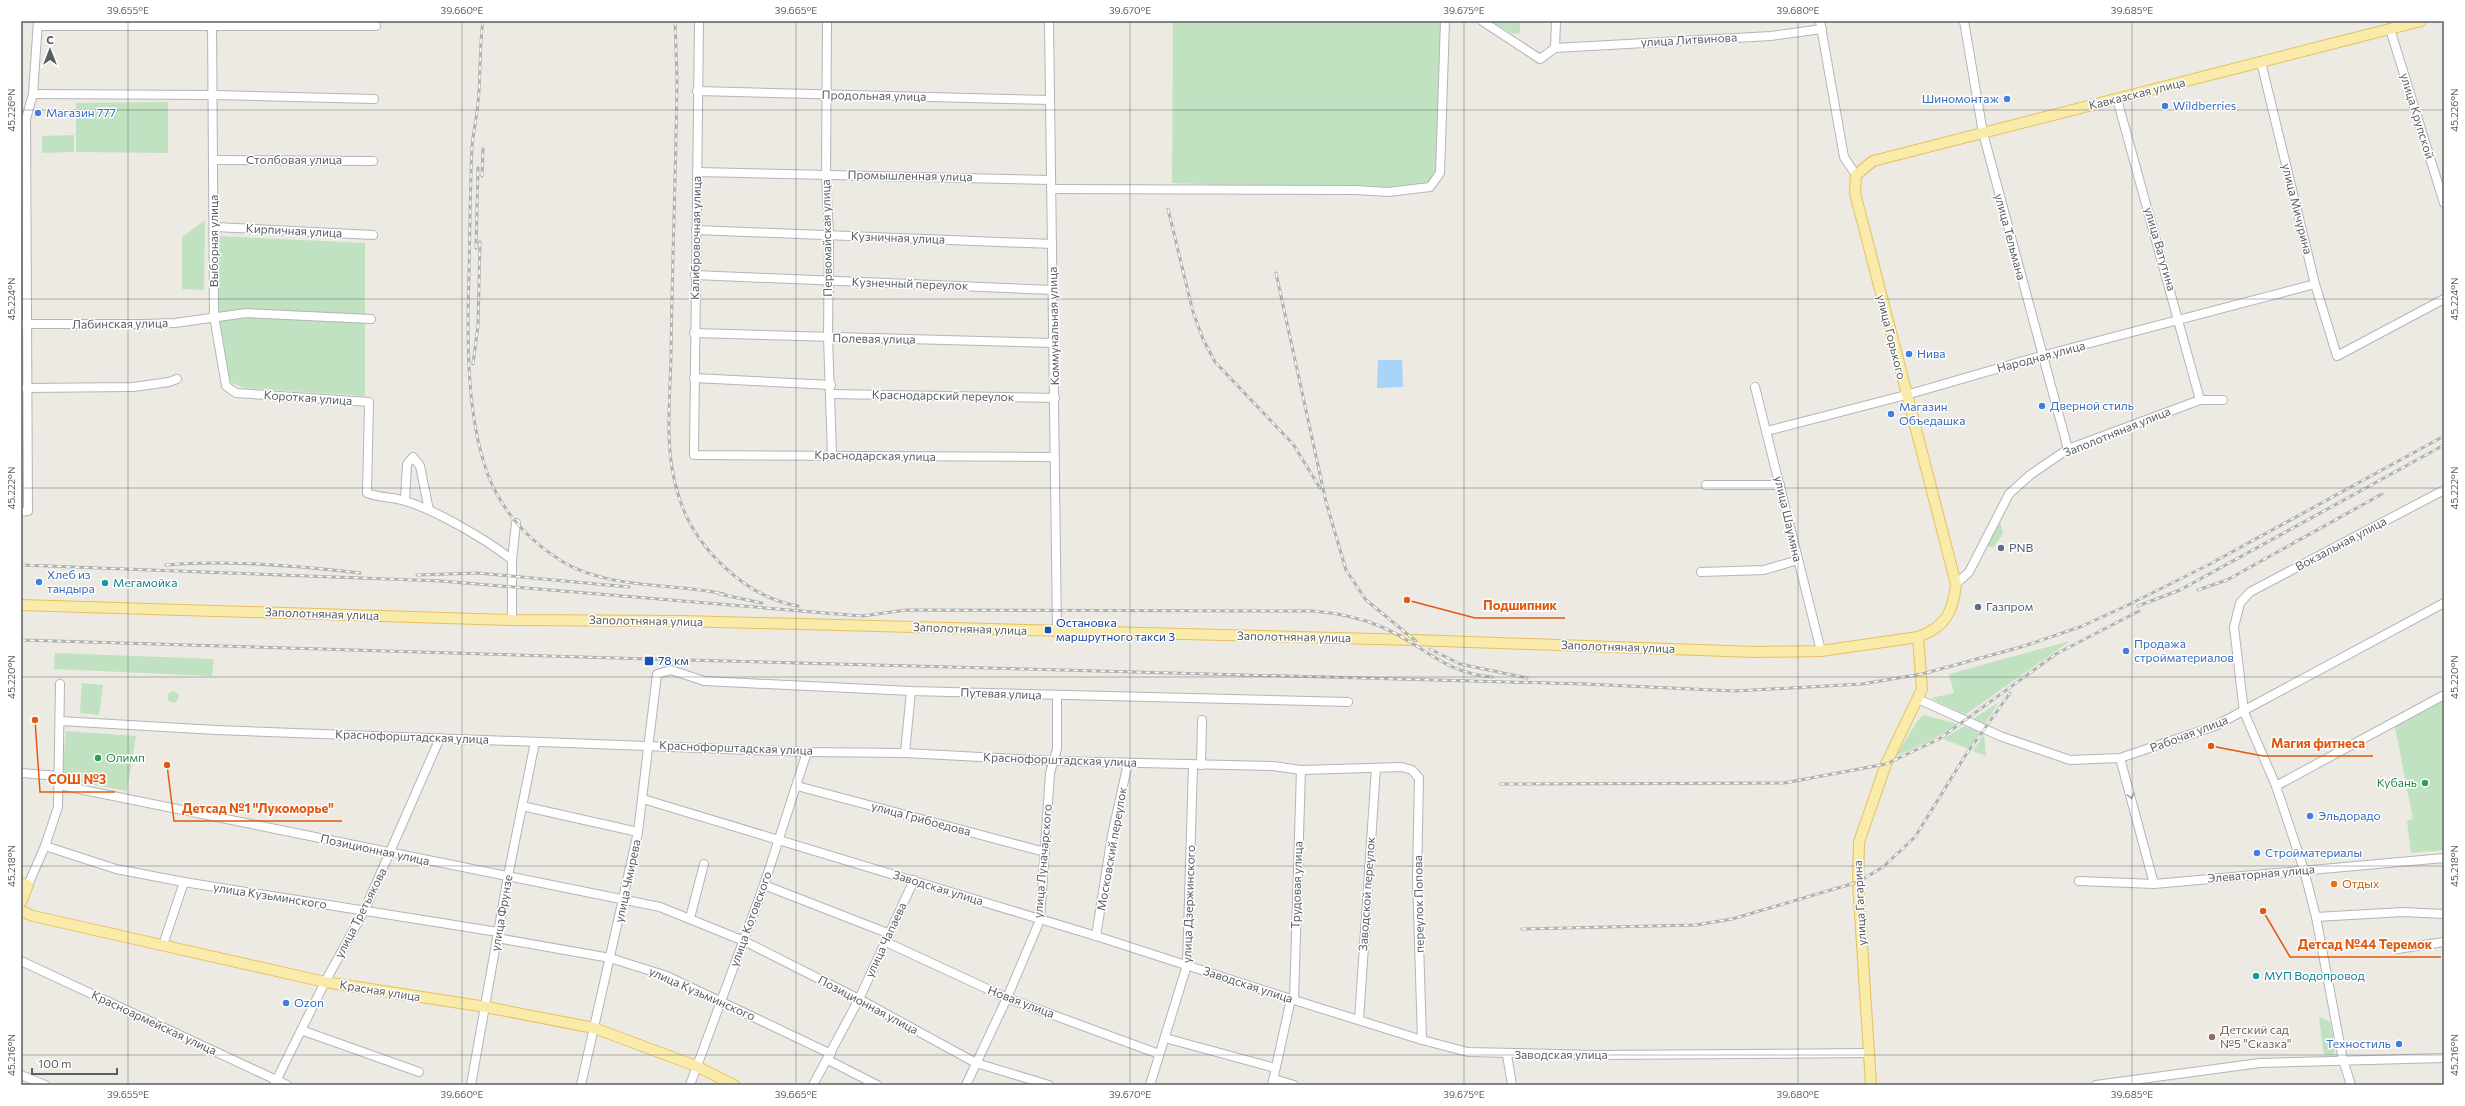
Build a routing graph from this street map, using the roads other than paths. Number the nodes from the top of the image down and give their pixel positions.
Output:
1 (699, 21) edge
2 (827, 21) edge
3 (1049, 21) edge
4 (1445, 21) edge
5 (1482, 21) edge
6 (1556, 21) edge
7 (1964, 21) edge
8 (2421, 21) edge
9 (38, 23) edge
10 (212, 24) edge
11 (1821, 25) edge
12 (376, 26) dead end
13 (2390, 30) junction
14 (1555, 48) junction
15 (2261, 62) junction
16 (697, 91) junction
17 (33, 94) junction
18 (213, 95) junction
19 (828, 95) junction
20 (374, 99) dead end
21 (2117, 99) junction
22 (1050, 100) junction
23 (1983, 133) junction
24 (214, 160) junction
25 (373, 161) dead end
26 (697, 172) junction
27 (826, 174) junction
28 (1856, 175) junction
29 (1051, 180) junction
30 (1052, 189) junction
31 (2444, 203) edge
32 (214, 227) junction
33 (696, 230) junction
34 (373, 235) dead end
35 (829, 236) junction
36 (1052, 244) junction
37 (695, 275) junction
38 (828, 280) junction
39 (2315, 284) junction
40 (1053, 290) junction
41 (2444, 299) edge
42 (214, 316) junction
43 (371, 319) dead end
44 (2180, 320) junction
45 (25, 324) junction
46 (694, 333) junction
47 (828, 337) junction
48 (1054, 343) junction
49 (2041, 356) junction
50 (694, 378) junction
51 (177, 379) dead end
52 (830, 385) junction
53 (226, 386) joint
54 (1755, 387) dead end
55 (26, 388) junction
56 (831, 394) junction
57 (1906, 395) junction
58 (1055, 398) junction
59 (2200, 400) junction
60 (2223, 400) dead end
61 (1767, 431) junction
62 (2068, 449) junction
63 (694, 455) joint
64 (832, 456) junction
65 (1055, 457) junction
66 (1706, 485) dead end
67 (1780, 485) junction
68 (2444, 490) edge
69 (405, 500) junction
70 (429, 510) junction
71 (24, 511) edge
72 (516, 523) dead end
73 (512, 560) junction
74 (1798, 560) junction
75 (1701, 572) dead end
76 (1956, 584) junction
77 (2444, 604) edge
78 (21, 605) edge
79 (512, 620) junction
80 (1057, 632) junction
81 (1918, 637) junction
82 (1821, 651) junction
83 (658, 674) joint
84 (60, 684) dead end
85 (911, 691) junction
86 (1058, 695) junction
87 (2444, 695) edge
88 (1918, 699) junction
89 (1348, 702) dead end
90 (2244, 712) junction
91 (1202, 720) dead end
92 (60, 721) junction
93 (440, 738) junction
94 (536, 742) junction
95 (648, 745) junction
96 (807, 752) junction
97 (905, 753) junction
98 (2120, 758) junction
99 (1054, 761) junction
100 (1128, 763) junction
101 (1197, 765) junction
102 (1376, 768) junction
103 (1301, 770) junction
104 (1412, 770) joint
105 (21, 774) edge
106 (59, 776) junction
107 (59, 784) junction
108 (797, 786) junction
109 (2276, 786) junction
110 (644, 800) junction
111 (522, 806) junction
112 (638, 832) junction
113 (779, 840) junction
114 (45, 846) junction
115 (1045, 852) junction
116 (391, 854) junction
117 (2444, 858) edge
118 (704, 864) dead end
119 (2304, 870) junction
120 (508, 876) junction
121 (914, 880) junction
122 (2078, 881) dead end
123 (184, 882) junction
124 (25, 884) edge
125 (2154, 884) junction
126 (764, 885) junction
127 (625, 898) junction
128 (21, 902) edge
129 (21, 911) edge
130 (364, 912) junction
131 (2444, 914) edge
132 (2316, 917) junction
133 (690, 918) junction
134 (1040, 920) junction
135 (498, 935) junction
136 (1096, 936) junction
137 (888, 938) junction
138 (744, 941) junction
139 (2444, 942) edge
140 (163, 945) junction
141 (2397, 949) dead end
142 (610, 958) junction
143 (21, 961) edge
144 (1187, 966) junction
145 (325, 982) junction
146 (1007, 998) junction
147 (859, 999) junction
148 (721, 1000) junction
149 (1292, 1000) junction
150 (486, 1007) junction
151 (1359, 1020) junction
152 (594, 1028) junction
153 (302, 1030) junction
154 (1164, 1038) junction
155 (1422, 1040) junction
156 (1869, 1053) junction
157 (1159, 1054) junction
158 (1507, 1054) junction
159 (829, 1057) junction
160 (2444, 1058) edge
161 (2343, 1060) junction
162 (976, 1063) junction
163 (696, 1066) junction
164 (1275, 1068) junction
165 (419, 1072) dead end
166 (21, 1075) edge
167 (1273, 1082) edge
168 (275, 1083) edge
169 (45, 1085) edge
170 (287, 1085) edge
171 (471, 1085) edge
172 (581, 1085) edge
173 (690, 1085) edge
174 (734, 1085) edge
175 (813, 1085) edge
176 (877, 1085) edge
177 (966, 1085) edge
178 (1049, 1085) edge
179 (1150, 1085) edge
180 (1294, 1085) edge
181 (1512, 1085) edge
182 (1871, 1085) edge
183 (2096, 1085) edge
184 (2351, 1085) edge

1 - 16 street, Калибровочная улица
2 - 19 street, Первомайская улица
3 - 22 street, Коммунальная улица
4 - 30 street
5 - 14 street
6 - 14 street
7 - 23 street, улица Тельмана
8 - 13 main road, Кавказская улица
9 - 10 street
9 - 17 street
10 - 12 street
10 - 18 street, Выборная улица
11 - 14 street, улица Литвинова
11 - 28 street
13 - 15 main road, Кавказская улица
13 - 31 street, улица Крупской
15 - 21 main road, Кавказская улица
15 - 39 street, улица Мичурина
16 - 19 street, Продольная улица
16 - 26 street, Калибровочная улица
17 - 18 street
17 - 45 street
18 - 20 street
18 - 24 street, Выборная улица
19 - 22 street, Продольная улица
19 - 27 street, Первомайская улица
21 - 23 main road, Кавказская улица
21 - 44 street, улица Ватутина
22 - 29 street, Коммунальная улица
23 - 28 main road, Кавказская улица
23 - 49 street, улица Тельмана
24 - 25 street, Столбовая улица
24 - 32 street, Выборная улица
26 - 27 street, Промышленная улица
26 - 33 street, Калибровочная улица
27 - 29 street, Промышленная улица
27 - 35 street, Первомайская улица
28 - 57 main road, улица Горького
29 - 30 street, Коммунальная улица
30 - 36 street, Коммунальная улица
32 - 34 street, Кирпичная улица
32 - 42 street, Выборная улица
33 - 35 street, Кузничная улица
33 - 37 street, Калибровочная улица
35 - 36 street, Кузничная улица
35 - 38 street, Первомайская улица
36 - 40 street, Коммунальная улица
37 - 38 street, Кузнечный переулок
37 - 46 street, Калибровочная улица
38 - 40 street, Кузнечный переулок
38 - 47 street, Первомайская улица
39 - 41 street, улица Мичурина
39 - 44 street, Народная улица
40 - 48 street, Коммунальная улица
42 - 43 street, Лабинская улица
42 - 45 street, Лабинская улица
42 - 53 street, Выборная улица
44 - 49 street, Народная улица
44 - 59 street, улица Ватутина
45 - 55 street
46 - 47 street, Полевая улица
46 - 50 street, Калибровочная улица
47 - 48 street, Полевая улица
47 - 52 street, Первомайская улица
48 - 58 street, Коммунальная улица
49 - 57 street, Народная улица
49 - 62 street, улица Тельмана
50 - 52 street
50 - 63 street, Калибровочная улица
51 - 55 street
52 - 56 street, Первомайская улица
53 - 69 street, Короткая улица
54 - 61 street, улица Шаумяна
55 - 71 street
56 - 58 street, Краснодарский переулок
56 - 64 street, Первомайская улица
57 - 61 street, Народная улица
57 - 76 main road, улица Горького
58 - 65 street, Коммунальная улица
59 - 60 street, Заполотняная улица
59 - 62 street, Заполотняная улица
61 - 67 street, улица Шаумяна
62 - 76 street, Заполотняная улица
63 - 64 street, Краснодарская улица
64 - 65 street, Краснодарская улица
65 - 80 street, Коммунальная улица
66 - 67 street
67 - 74 street, улица Шаумяна
68 - 90 street, Вокзальная улица
69 - 70 street
69 - 70 street
70 - 73 street
72 - 73 street
73 - 79 street
74 - 75 street
74 - 82 street, улица Шаумяна
76 - 81 main road, улица Горького
77 - 90 street, Рабочая улица
78 - 79 main road, Заполотняная улица
79 - 80 main road, Заполотняная улица
80 - 82 main road, Заполотняная улица
81 - 82 main road, Заполотняная улица
81 - 88 main road, улица Гагарина
83 - 85 street, Путевая улица
83 - 95 street, улица Чмирева
84 - 92 street
85 - 86 street, Путевая улица
85 - 97 street
86 - 89 street, Путевая улица
86 - 99 street, улица Луначарского
87 - 109 street
88 - 98 street, Рабочая улица
88 - 156 main road, улица Гагарина
90 - 98 street, Рабочая улица
90 - 109 street
91 - 101 street, улица Дзержинского
92 - 93 street, Краснофорштадская улица
92 - 106 street
93 - 94 street, Краснофорштадская улица
93 - 116 street, улица Третьякова
94 - 95 street, Краснофорштадская улица
94 - 111 street, улица Фрунзе
95 - 96 street, Краснофорштадская улица
95 - 110 street, улица Чмирева
96 - 97 street, Краснофорштадская улица
96 - 108 street, улица Котовского
97 - 99 street, Краснофорштадская улица
98 -> 125 street
99 - 100 street, Краснофорштадская улица
99 - 115 street, улица Луначарского
100 - 101 street, Краснофорштадская улица
100 - 136 street, Московский переулок
101 - 103 street, Краснофорштадская улица
101 - 144 street, улица Дзержинского
102 - 103 street, Краснофорштадская улица
102 - 104 street, Краснофорштадская улица
102 - 151 street, Заводской переулок
103 - 149 street, Трудовая улица
104 - 155 street, переулок Попова
105 - 106 street
106 - 107 street
107 - 114 street
107 - 116 street, Позиционная улица
108 - 113 street, улица Котовского
108 - 115 street, улица Грибоедова
109 - 119 street
110 - 112 street, улица Чмирева
110 - 113 street, Заводская улица
111 - 112 street
111 - 120 street, улица Фрунзе
112 - 127 street, улица Чмирева
113 - 121 street, Заводская улица
113 - 126 street, улица Котовского
114 - 123 street, улица Кузьминского
114 - 124 street
115 - 134 street, улица Луначарского
116 - 120 street, Позиционная улица
116 - 130 street, улица Третьякова
117 - 119 street, Элеваторная улица
118 - 133 street
119 - 125 street, Элеваторная улица
119 - 132 street
120 - 127 street, Позиционная улица
120 - 135 street, улица Фрунзе
121 - 134 street, Заводская улица
121 - 137 street, улица Чапаева
122 - 125 street, Элеваторная улица
123 - 130 street, улица Кузьминского
123 - 140 street
124 - 128 main road
126 - 137 street, Новая улица
126 - 138 street, улица Котовского
127 - 133 street, Позиционная улица
127 - 142 street, улица Чмирева
129 - 140 main road, Красная улица
130 - 135 street, улица Кузьминского
130 - 145 street, улица Третьякова
131 - 132 street
132 - 161 street
133 - 138 street, Позиционная улица
134 - 136 street, Заводская улица
134 - 146 street, улица Луначарского
135 - 142 street, улица Кузьминского
135 - 150 street, улица Фрунзе
136 - 144 street, Заводская улица
137 - 146 street, Новая улица
137 - 147 street, улица Чапаева
138 - 147 street, Позиционная улица
138 - 148 street, улица Котовского
139 - 141 street
140 - 145 main road, Красная улица
142 - 148 street, улица Кузьминского
142 - 152 street, улица Чмирева
143 - 168 street, Красноармейская улица
144 - 149 street, Заводская улица
144 - 154 street, улица Дзержинского
145 - 150 main road, Красная улица
145 - 153 street, улица Третьякова
146 - 157 street, Новая улица
146 - 162 street, улица Луначарского
147 - 159 street, улица Чапаева
147 - 162 street, Позиционная улица
148 - 159 street, улица Кузьминского
148 - 163 street, улица Котовского
149 - 151 street, Заводская улица
149 - 164 street, Трудовая улица
150 - 152 main road, Красная улица
150 - 171 street, улица Фрунзе
151 - 155 street, Заводская улица
152 - 163 main road, Красная улица
152 - 172 street, улица Чмирева
153 - 165 street
153 - 168 street, улица Третьякова
154 - 157 street, улица Дзержинского
154 - 164 street
155 - 158 street, Заводская улица
156 - 158 street, Заводская улица
156 - 182 main road, улица Гагарина
157 - 179 street, улица Дзержинского
158 - 181 street
159 - 175 street, улица Чапаева
159 - 176 street, улица Кузьминского
160 - 161 street
161 - 183 street
161 - 184 street
162 - 177 street, улица Луначарского
162 - 178 street, Позиционная улица
163 - 173 street, улица Котовского
163 - 174 main road, Красная улица
164 - 167 street, Трудовая улица
166 - 169 street
167 - 180 street
168 - 170 street, Красноармейская улица

